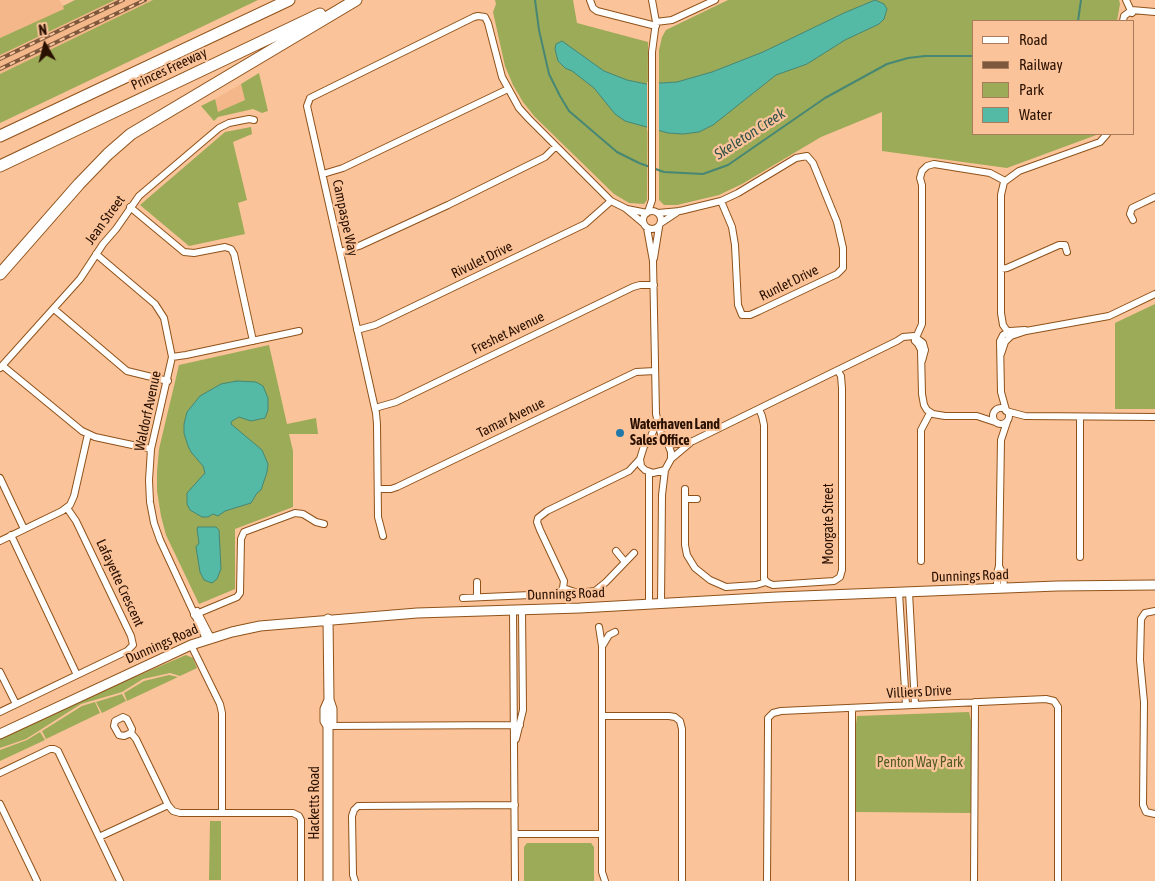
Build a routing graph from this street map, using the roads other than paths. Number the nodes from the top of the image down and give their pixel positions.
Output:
1 (289, 0) edge
2 (352, 0) edge
3 (356, 0) edge
4 (590, 0) edge
5 (652, 0) edge
6 (715, 0) edge
7 (1126, 0) edge
8 (1155, 12) edge
9 (1131, 13) junction
10 (1125, 20) edge
11 (656, 24) junction
12 (508, 89) junction
13 (254, 120) dead end
14 (1102, 135) edge
15 (1106, 135) edge
16 (0, 136) edge
17 (1094, 143) junction
18 (556, 146) junction
19 (0, 166) edge
20 (323, 174) junction
21 (1003, 180) junction
22 (1155, 197) edge
23 (652, 200) junction
24 (611, 201) junction
25 (721, 201) junction
26 (130, 208) junction
27 (625, 208) junction
28 (680, 211) junction
29 (647, 212) junction
30 (658, 213) junction
31 (1133, 220) dead end
32 (660, 225) junction
33 (645, 226) junction
34 (340, 252) junction
35 (1068, 252) dead end
36 (96, 254) junction
37 (653, 261) junction
38 (1001, 269) junction
39 (0, 274) edge
40 (654, 285) junction
41 (1155, 294) edge
42 (54, 309) junction
43 (299, 330) dead end
44 (357, 330) junction
45 (1009, 334) junction
46 (916, 339) junction
47 (253, 340) junction
48 (172, 357) junction
49 (2, 367) edge
50 (656, 371) junction
51 (838, 371) junction
52 (168, 381) junction
53 (1001, 392) junction
54 (375, 408) junction
55 (759, 409) junction
56 (1006, 411) junction
57 (994, 412) junction
58 (928, 415) junction
59 (977, 416) junction
60 (1025, 416) junction
61 (1080, 417) junction
62 (1155, 418) edge
63 (658, 421) junction
64 (1007, 421) junction
65 (995, 422) junction
66 (88, 434) junction
67 (1001, 440) junction
68 (649, 441) junction
69 (693, 441) junction
70 (667, 443) junction
71 (151, 450) junction
72 (640, 459) junction
73 (671, 459) junction
74 (665, 470) junction
75 (629, 471) junction
76 (647, 471) junction
77 (0, 478) edge
78 (378, 489) junction
79 (685, 489) dead end
80 (685, 499) junction
81 (697, 499) dead end
82 (67, 508) junction
83 (324, 524) dead end
84 (24, 529) junction
85 (11, 535) junction
86 (383, 536) dead end
87 (0, 541) edge
88 (616, 551) dead end
89 (634, 553) dead end
90 (1080, 557) dead end
91 (921, 561) dead end
92 (625, 562) junction
93 (477, 582) dead end
94 (766, 582) junction
95 (1155, 585) edge
96 (563, 588) junction
97 (1000, 588) junction
98 (909, 592) junction
99 (899, 593) junction
100 (478, 597) junction
101 (463, 598) dead end
102 (662, 603) junction
103 (649, 604) junction
104 (518, 610) junction
105 (1155, 611) edge
106 (196, 614) junction
107 (328, 619) junction
108 (599, 627) dead end
109 (615, 632) dead end
110 (208, 639) junction
111 (191, 645) junction
112 (602, 646) junction
113 (0, 672) edge
114 (78, 675) junction
115 (975, 702) junction
116 (16, 704) junction
117 (906, 705) junction
118 (914, 705) junction
119 (852, 708) junction
120 (0, 712) edge
121 (602, 716) junction
122 (517, 725) junction
123 (328, 726) junction
124 (131, 733) dead end
125 (0, 734) edge
126 (0, 773) edge
127 (0, 804) edge
128 (168, 804) junction
129 (515, 805) junction
130 (222, 813) junction
131 (1155, 814) edge
132 (515, 834) junction
133 (602, 834) junction
134 (99, 837) junction
135 (37, 881) edge
136 (120, 881) edge
137 (301, 881) edge
138 (328, 881) edge
139 (355, 881) edge
140 (515, 881) edge
141 (605, 881) edge
142 (682, 881) edge
143 (767, 881) edge
144 (852, 881) edge
145 (974, 881) edge
146 (1058, 881) edge

1 - 16 highway, Princes Freeway
2 - 19 highway, Princes Freeway
3 - 39 highway
4 - 11 street
5 - 11 street
6 - 11 street
7 - 9 street
8 - 9 street
9 - 10 street
11 - 23 street
12 - 18 street
12 - 20 street
12 - 20 street, Campaspe Way
13 - 26 street, Jean Street
14 - 17 street
15 - 17 street
17 - 21 street
18 - 24 street
18 - 34 street
20 - 34 street, Campaspe Way
21 - 38 street
21 - 46 street
22 - 31 street
23 - 29 street
23 - 30 street
24 - 27 street
24 - 44 street, Rivulet Drive
25 - 25 street, Runlet Drive
25 - 28 street
26 - 36 street, Jean Street
26 - 47 street
27 - 29 street
27 - 33 street
28 - 30 street
28 - 32 street
29 - 30 street
29 - 33 street
30 - 32 street
32 - 33 street
32 - 37 street
33 - 37 street
34 - 44 street, Campaspe Way
35 - 38 street
36 - 42 street, Jean Street
36 - 48 street, Waldorf Avenue
37 - 40 street
38 - 45 street
40 - 50 street
40 - 54 street, Freshet Avenue
41 - 45 street
42 - 49 street, Jean Street
42 - 52 street
43 - 47 street
44 - 54 street, Campaspe Way
45 - 53 street
46 - 51 street
46 - 58 street
47 - 48 street
48 - 52 street, Waldorf Avenue
49 - 66 street
50 - 63 street
50 - 78 street, Tamar Avenue
51 - 55 street
51 - 94 street, Moorgate Street
52 - 71 street, Waldorf Avenue
53 - 56 street
53 - 57 street
54 - 78 street, Campaspe Way
55 - 69 street
55 - 94 street
56 - 57 street
56 - 60 street
56 - 64 street
57 - 59 street
57 - 65 street
58 - 59 street
58 - 91 street
59 - 65 street
60 - 61 street
60 - 64 street
61 - 62 street
61 - 90 street
63 - 68 street
63 - 70 street
64 - 65 street
64 - 67 street
65 - 67 street
66 - 71 street
66 - 82 street
67 - 97 street
68 - 70 street
68 - 72 street
69 - 70 street
69 - 73 street
70 - 73 street
71 - 106 street, Waldorf Avenue
72 - 75 street
72 - 76 street
73 - 74 street
74 - 76 street
74 - 102 street
75 - 76 street
75 - 96 street
76 - 103 street
77 - 84 street
78 - 86 street, Campaspe Way
79 - 80 street
80 - 81 street
80 - 94 street
82 - 84 street
82 - 114 street, Lafayette Crescent
83 - 106 street
84 - 85 street
85 - 87 street
85 - 114 street
88 - 92 street
89 - 92 street
92 - 96 street
93 - 100 street
95 - 97 street, Dunnings Road
96 - 100 street
97 - 98 street, Dunnings Road
98 - 99 street, Dunnings Road
98 - 118 street
99 - 102 street, Dunnings Road
99 - 117 street
100 - 101 street
102 - 103 street, Dunnings Road
103 - 104 street, Dunnings Road
104 - 107 street, Dunnings Road
104 - 122 street
105 - 131 street
106 - 110 street, Waldorf Avenue
107 - 110 street, Dunnings Road
107 - 123 street, Hacketts Road
108 - 112 street
109 - 112 street
110 - 111 street, Dunnings Road
111 - 125 street, Dunnings Road
111 - 130 street
112 - 121 street
113 - 116 street
114 - 116 street, Lafayette Crescent
115 - 118 street, Villiers Drive
115 - 145 street
115 - 146 street, Villiers Drive
116 - 120 street, Lafayette Crescent
117 - 118 street, Villiers Drive
117 - 119 street, Villiers Drive
119 - 143 street, Villiers Drive
119 - 144 street
121 - 133 street
121 - 142 street
122 - 123 street
122 - 129 street
123 - 138 street, Hacketts Road
124 - 128 street
126 - 134 street
127 - 135 street
128 - 130 street
128 - 134 street
129 - 132 street
129 - 139 street
130 - 137 street
132 - 133 street
132 - 140 street
133 - 141 street
134 - 136 street

